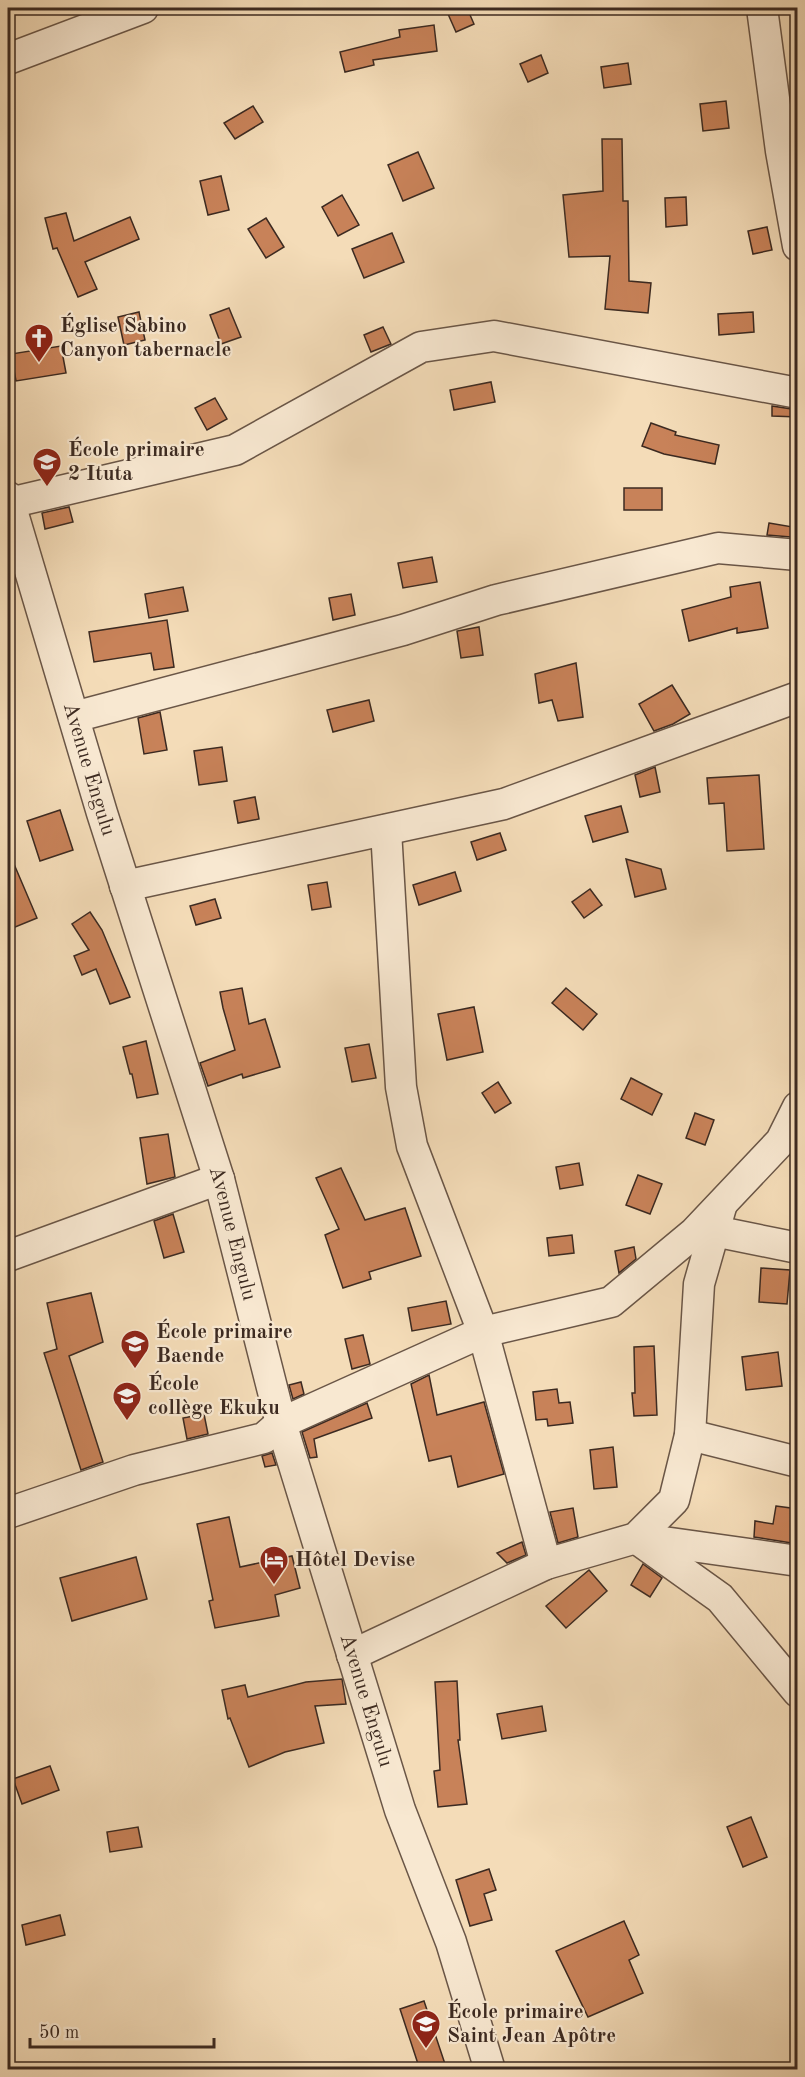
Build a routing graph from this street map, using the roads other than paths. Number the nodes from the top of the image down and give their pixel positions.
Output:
1 (143, 8) edge
2 (762, 8) edge
3 (8, 59) edge
4 (793, 187) edge
5 (798, 246) edge
6 (798, 393) edge
7 (8, 500) edge
8 (798, 555) edge
9 (798, 697) edge
10 (74, 717) junction
11 (386, 830) junction
12 (125, 886) junction
13 (798, 1107) edge
14 (219, 1179) junction
15 (718, 1217) junction
16 (798, 1248) edge
17 (8, 1256) edge
18 (483, 1332) junction
19 (281, 1423) junction
20 (690, 1436) junction
21 (798, 1462) edge
22 (8, 1513) edge
23 (636, 1538) junction
24 (798, 1561) edge
25 (546, 1564) junction
26 (352, 1655) junction
27 (798, 1692) edge
28 (490, 2070) edge

1 - 3 street
2 - 4 street
4 - 5 street
6 - 7 street
7 - 10 street, Avenue Engulu
8 - 10 street
9 - 11 street
10 - 12 street, Avenue Engulu
11 - 12 street
11 - 18 street
12 - 14 street, Avenue Engulu
13 - 15 street
14 - 17 street
14 - 19 street, Avenue Engulu
15 - 16 street
15 - 18 street
15 - 20 street
18 - 19 street
18 - 25 street
19 - 22 street
19 - 26 street, Avenue Engulu
20 - 21 street
20 - 23 street
23 - 24 street
23 - 25 street
23 - 27 street
25 - 26 street
26 - 28 street, Avenue Engulu

